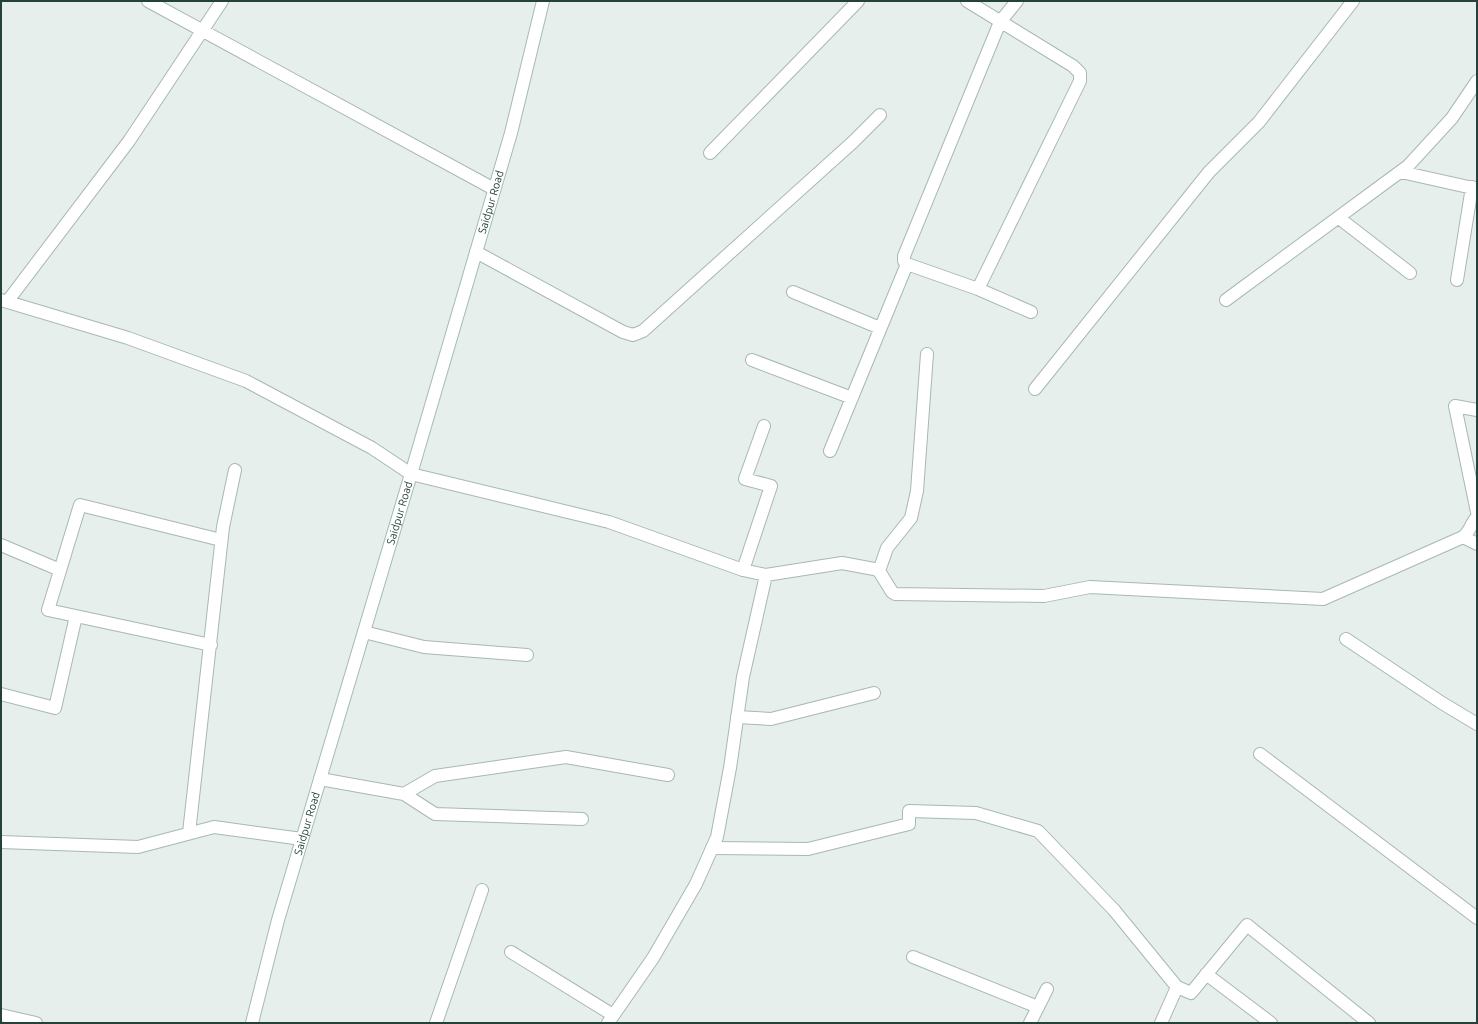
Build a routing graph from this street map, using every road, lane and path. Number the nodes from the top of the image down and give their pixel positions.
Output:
1 (148, 1) edge
2 (222, 1) edge
3 (543, 1) edge
4 (858, 1) edge
5 (967, 1) edge
6 (1017, 1) edge
7 (1353, 1) edge
8 (1000, 22) junction
9 (203, 31) junction
10 (1477, 82) edge
11 (880, 115) dead end
12 (710, 152) dead end
13 (1401, 172) junction
14 (1474, 188) edge
15 (494, 189) junction
16 (1339, 218) junction
17 (476, 252) junction
18 (907, 264) junction
19 (1410, 273) dead end
20 (1457, 280) dead end
21 (978, 289) junction
22 (793, 292) dead end
23 (1226, 300) dead end
24 (4, 301) edge
25 (1031, 312) dead end
26 (880, 328) junction
27 (927, 354) dead end
28 (752, 360) dead end
29 (1035, 389) dead end
30 (852, 398) junction
31 (1477, 410) edge
32 (764, 426) dead end
33 (830, 451) dead end
34 (235, 470) dead end
35 (411, 474) junction
36 (1477, 512) edge
37 (1477, 516) edge
38 (1463, 537) junction
39 (221, 540) junction
40 (1477, 544) edge
41 (1, 545) edge
42 (60, 570) junction
43 (743, 570) junction
44 (879, 571) junction
45 (766, 575) junction
46 (76, 616) junction
47 (364, 632) junction
48 (1346, 639) dead end
49 (211, 645) junction
50 (527, 655) dead end
51 (874, 693) dead end
52 (1, 694) edge
53 (737, 717) junction
54 (1477, 724) edge
55 (1260, 754) dead end
56 (668, 775) dead end
57 (320, 779) junction
58 (404, 794) junction
59 (582, 820) dead end
60 (189, 833) junction
61 (302, 839) junction
62 (1, 842) edge
63 (712, 848) junction
64 (482, 890) dead end
65 (1477, 918) edge
66 (511, 952) dead end
67 (913, 957) dead end
68 (1206, 974) junction
69 (1177, 987) junction
70 (1047, 989) dead end
71 (1038, 1007) junction
72 (1, 1015) edge
73 (610, 1019) edge
74 (36, 1023) edge
75 (252, 1023) edge
76 (436, 1023) edge
77 (1030, 1023) edge
78 (1160, 1023) edge
79 (1271, 1023) edge
80 (1369, 1023) edge

1 - 9 street
2 - 9 street
3 - 15 street, Saidpur Road
4 - 12 street
5 - 8 street
6 - 8 street
7 - 29 street
8 - 18 street
8 - 21 street
9 - 15 street
9 - 24 street
10 - 13 street
11 - 17 street
13 - 14 street
13 - 16 street
14 - 20 street
15 - 17 street, Saidpur Road
16 - 19 street
16 - 23 street
17 - 35 street, Saidpur Road
18 - 21 street
18 - 26 street
21 - 25 street
22 - 26 street
24 - 35 street
26 - 30 street
27 - 44 street
28 - 30 street
30 - 33 street
31 - 36 street
32 - 43 street
34 - 39 street
35 - 43 street
35 - 47 street, Saidpur Road
37 - 38 street
38 - 40 street
38 - 44 street
39 - 42 street
39 - 49 street
41 - 42 street
42 - 46 street
43 - 45 street
44 - 45 street
45 - 53 street
46 - 49 street
46 - 52 street
47 - 50 street
47 - 57 street, Saidpur Road
48 - 54 street
49 - 60 street
51 - 53 street
53 - 63 street
55 - 65 street
56 - 58 street
57 - 58 street
57 - 61 street, Saidpur Road
58 - 59 street
60 - 61 street
60 - 62 street
61 - 75 street, Saidpur Road
63 - 69 street
63 - 73 street
64 - 76 street
66 - 73 street
67 - 71 street
68 - 69 street
68 - 79 street
68 - 80 street
69 - 78 street
70 - 71 street
71 - 77 street
72 - 74 street

